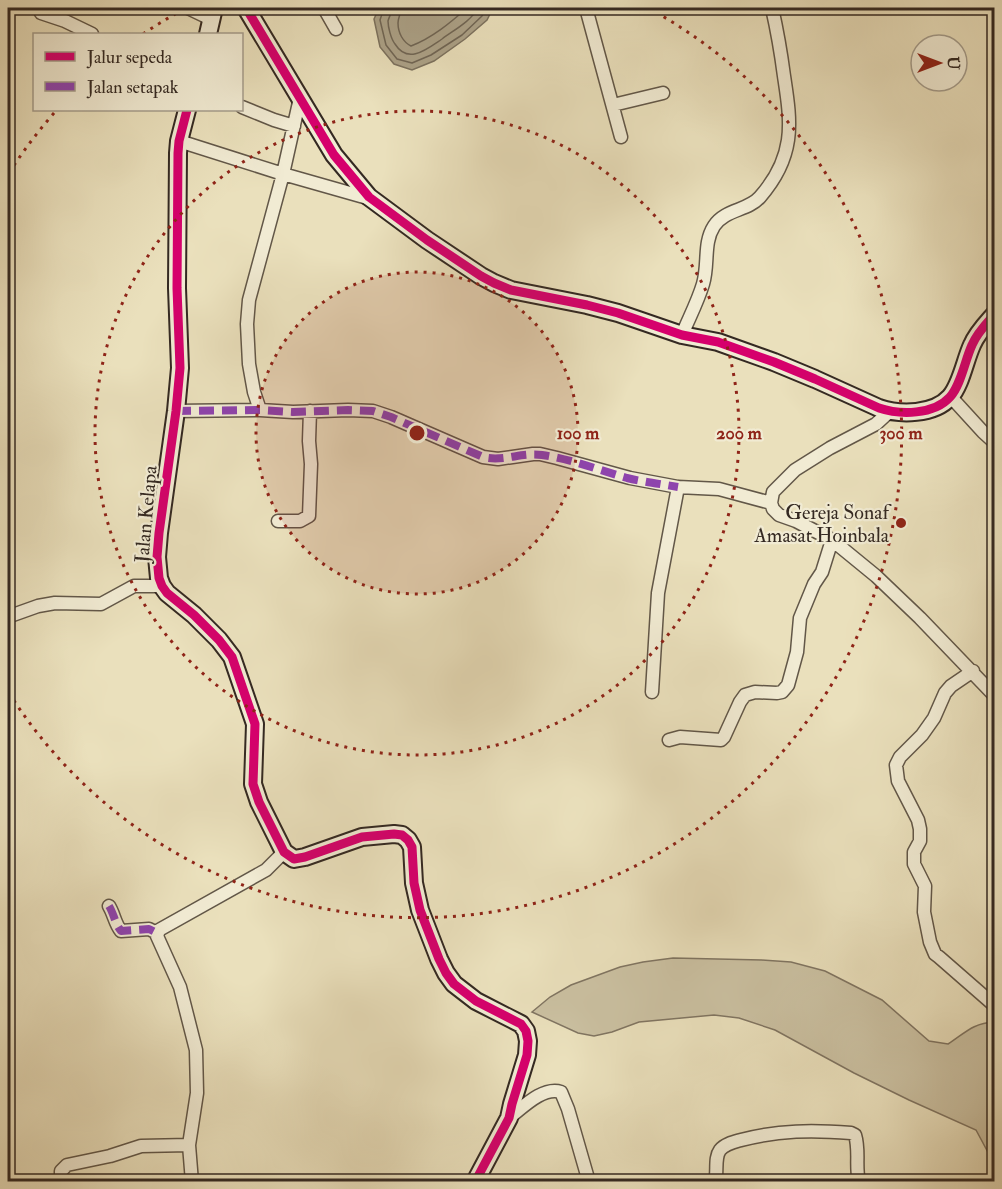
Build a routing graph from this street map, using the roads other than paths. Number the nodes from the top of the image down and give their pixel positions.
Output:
1 (188, 8) edge
2 (246, 8) edge
3 (324, 8) edge
4 (586, 8) edge
5 (772, 8) edge
6 (41, 13) dead end
7 (211, 20) edge
8 (336, 29) dead end
9 (90, 33) edge
10 (663, 93) dead end
11 (300, 98) junction
12 (613, 105) junction
13 (243, 107) edge
14 (187, 111) edge
15 (294, 126) junction
16 (621, 136) dead end
17 (179, 141) junction
18 (283, 174) junction
19 (372, 199) junction
20 (994, 315) edge
21 (682, 335) junction
22 (951, 397) junction
23 (260, 410) junction
24 (176, 411) junction
25 (310, 411) junction
26 (890, 412) junction
27 (994, 442) edge
28 (678, 487) junction
29 (771, 503) junction
30 (278, 521) dead end
31 (832, 540) junction
32 (162, 586) junction
33 (8, 615) edge
34 (973, 671) junction
35 (652, 692) dead end
36 (994, 695) edge
37 (669, 740) dead end
38 (284, 852) junction
39 (109, 906) dead end
40 (158, 933) junction
41 (994, 1005) edge
42 (509, 1118) junction
43 (189, 1145) junction
44 (61, 1182) edge
45 (192, 1182) edge
46 (475, 1182) edge
47 (589, 1182) edge
48 (715, 1182) edge
49 (859, 1182) edge

1 - 7 street
2 - 11 street
3 - 8 street
4 - 12 street
5 - 21 street
6 - 9 street
10 - 12 street
11 - 15 street
11 - 19 street
12 - 16 street
13 - 15 street
14 - 17 street, Jalan Kelapa
15 - 18 street
17 - 18 street
17 - 24 street, Jalan Kelapa
18 - 19 street
18 - 23 street
19 - 21 street
20 - 22 street
21 - 26 street
22 - 26 street
22 - 27 street
23 - 24 street
23 - 25 street
24 - 32 street, Jalan Kelapa
25 - 28 street
25 - 30 street
26 - 29 street
28 - 29 street
28 - 35 street
29 - 31 street
31 - 34 street
31 - 37 street
32 - 33 street
32 - 38 street, Jalan Kelapa
34 - 36 street
34 - 41 street
38 - 40 street
38 - 42 street
39 - 40 street
40 - 43 street
42 - 46 street
42 - 47 street
43 - 44 street
43 - 45 street
48 - 49 street

